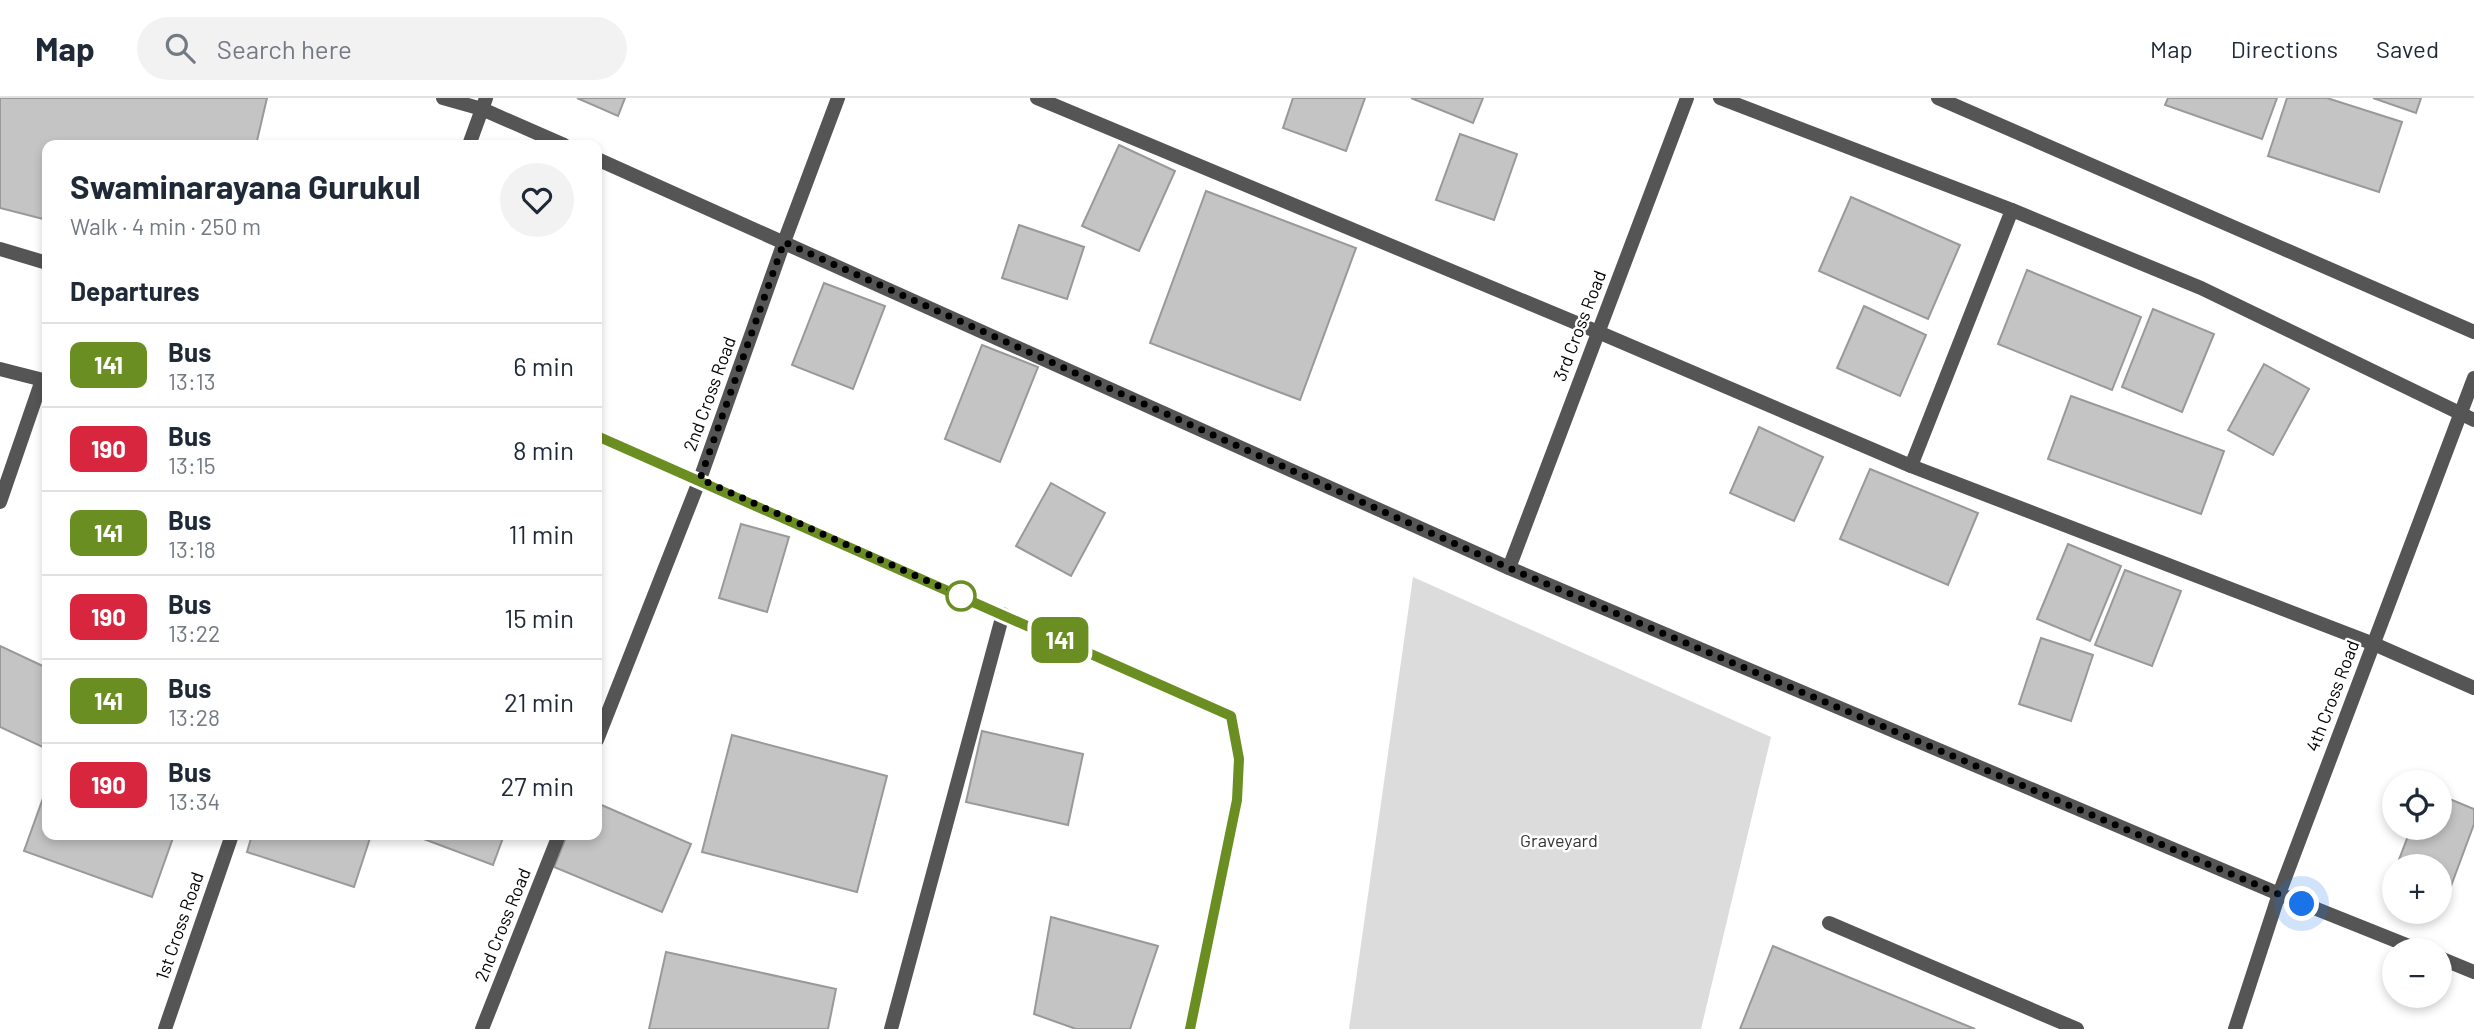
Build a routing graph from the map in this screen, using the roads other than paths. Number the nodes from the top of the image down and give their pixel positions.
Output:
1 (443, 98) edge
2 (838, 98) edge
3 (1037, 98) edge
4 (1687, 98) edge
5 (1720, 98) edge
6 (1938, 98) edge
7 (484, 104) edge
8 (471, 140) edge
9 (554, 140) edge
10 (602, 161) edge
11 (2012, 210) junction
12 (784, 242) junction
13 (0, 249) edge
14 (42, 262) edge
15 (1598, 332) junction
16 (2474, 332) edge
17 (0, 369) edge
18 (2474, 378) edge
19 (42, 380) edge
20 (42, 386) edge
21 (2460, 414) junction
22 (2474, 420) edge
23 (602, 438) edge
24 (1911, 466) junction
25 (700, 479) junction
26 (0, 502) edge
27 (1509, 568) junction
28 (1003, 614) junction
29 (2374, 644) junction
30 (2474, 688) edge
31 (602, 727) edge
32 (230, 840) edge
33 (557, 840) edge
34 (2279, 894) junction
35 (1829, 923) dead end
36 (2389, 938) edge
37 (2452, 963) edge
38 (2474, 972) edge
39 (165, 1029) edge
40 (482, 1029) edge
41 (891, 1029) edge
42 (1190, 1029) edge
43 (2077, 1029) edge
44 (2235, 1029) edge

1 - 7 street
2 - 12 street, 2nd Cross Road
3 - 15 street
4 - 15 street, 3rd Cross Road
5 - 11 street
6 - 16 street
7 - 8 street
7 - 9 street
10 - 12 street
11 - 21 street
11 - 24 street
12 - 25 street, 2nd Cross Road
12 - 27 street
13 - 14 street
15 - 24 street
15 - 27 street, 3rd Cross Road
17 - 19 street
18 - 21 street, 4th Cross Road
20 - 26 street
21 - 22 street
21 - 29 street, 4th Cross Road
23 - 25 street
24 - 29 street
25 - 28 street
25 - 31 street, 2nd Cross Road
27 - 34 street
28 - 41 street
28 - 42 street
29 - 30 street
29 - 34 street, 4th Cross Road
32 - 39 street, 1st Cross Road
33 - 40 street, 2nd Cross Road
34 - 36 street
34 - 44 street, 4th Cross Road
35 - 43 street
37 - 38 street

